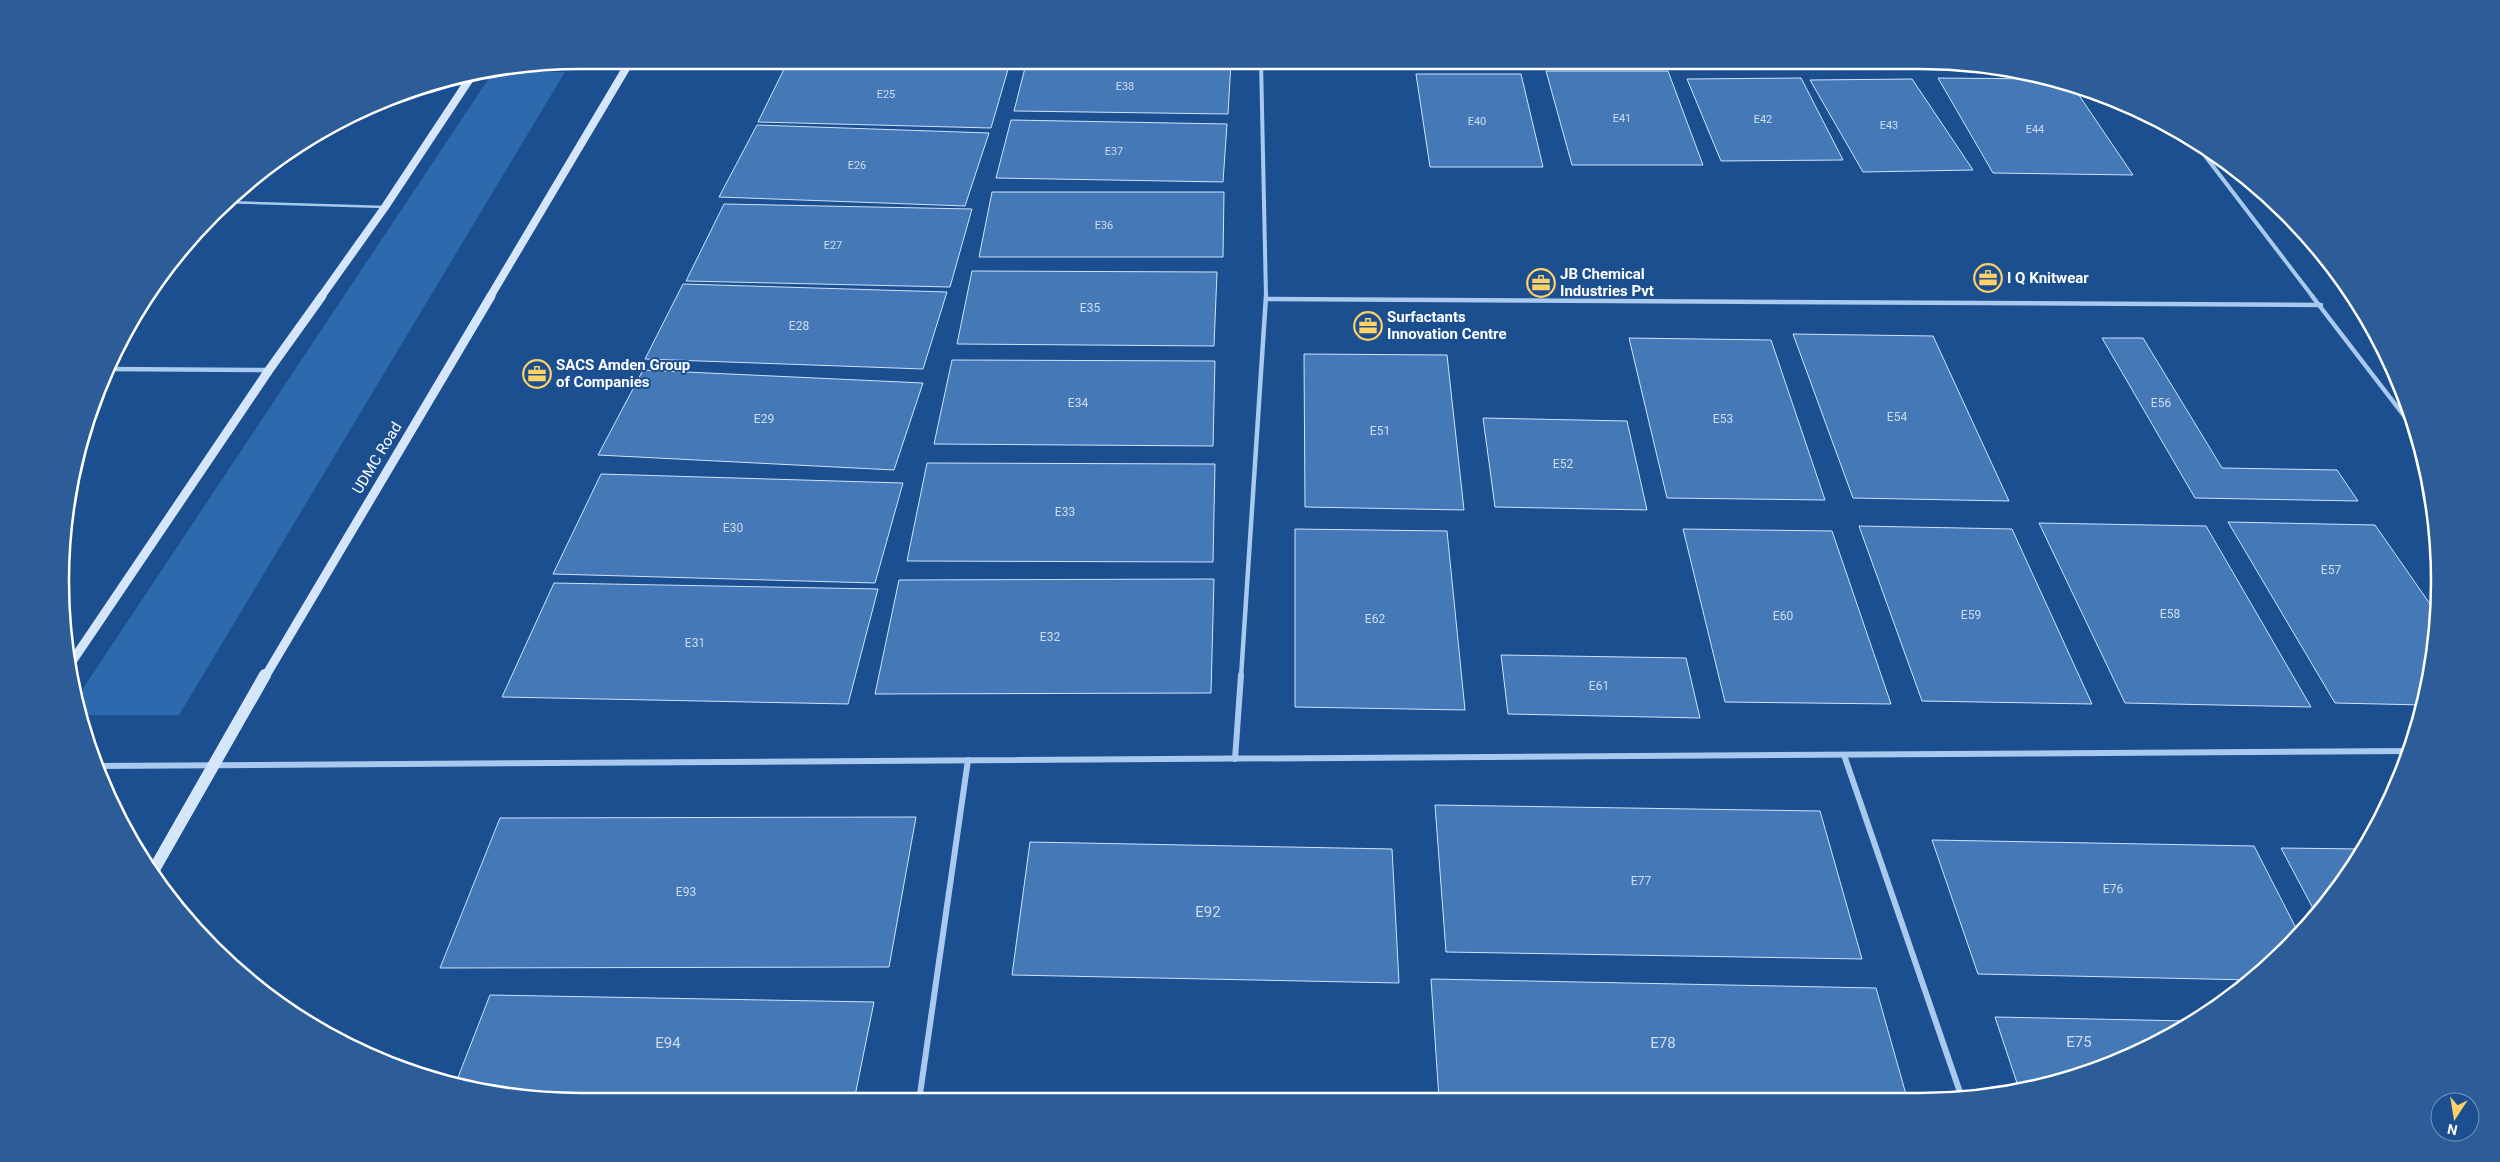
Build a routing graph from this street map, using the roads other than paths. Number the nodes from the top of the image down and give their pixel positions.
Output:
1 (626, 69) edge
2 (1261, 69) edge
3 (468, 82) edge
4 (2205, 156) edge
5 (236, 202) edge
6 (385, 207) junction
7 (1266, 299) junction
8 (2321, 305) junction
9 (115, 370) edge
10 (269, 370) junction
11 (2403, 415) edge
12 (75, 656) edge
13 (2402, 751) edge
14 (1844, 755) junction
15 (1235, 759) junction
16 (968, 760) junction
17 (212, 765) junction
18 (104, 766) edge
19 (156, 867) edge
20 (1960, 1091) edge
21 (921, 1093) edge

1 - 17 main road, UDMC Road
2 - 7 street
3 - 6 main road
4 - 8 street
5 - 6 lane
6 - 10 main road
7 - 8 street
7 - 15 street
8 - 11 street
9 - 10 street
10 - 12 main road
13 - 14 street
14 - 15 street
14 - 20 street
15 - 16 street
16 - 17 street
16 - 21 street
17 - 18 street
17 - 19 main road, UDMC Road

